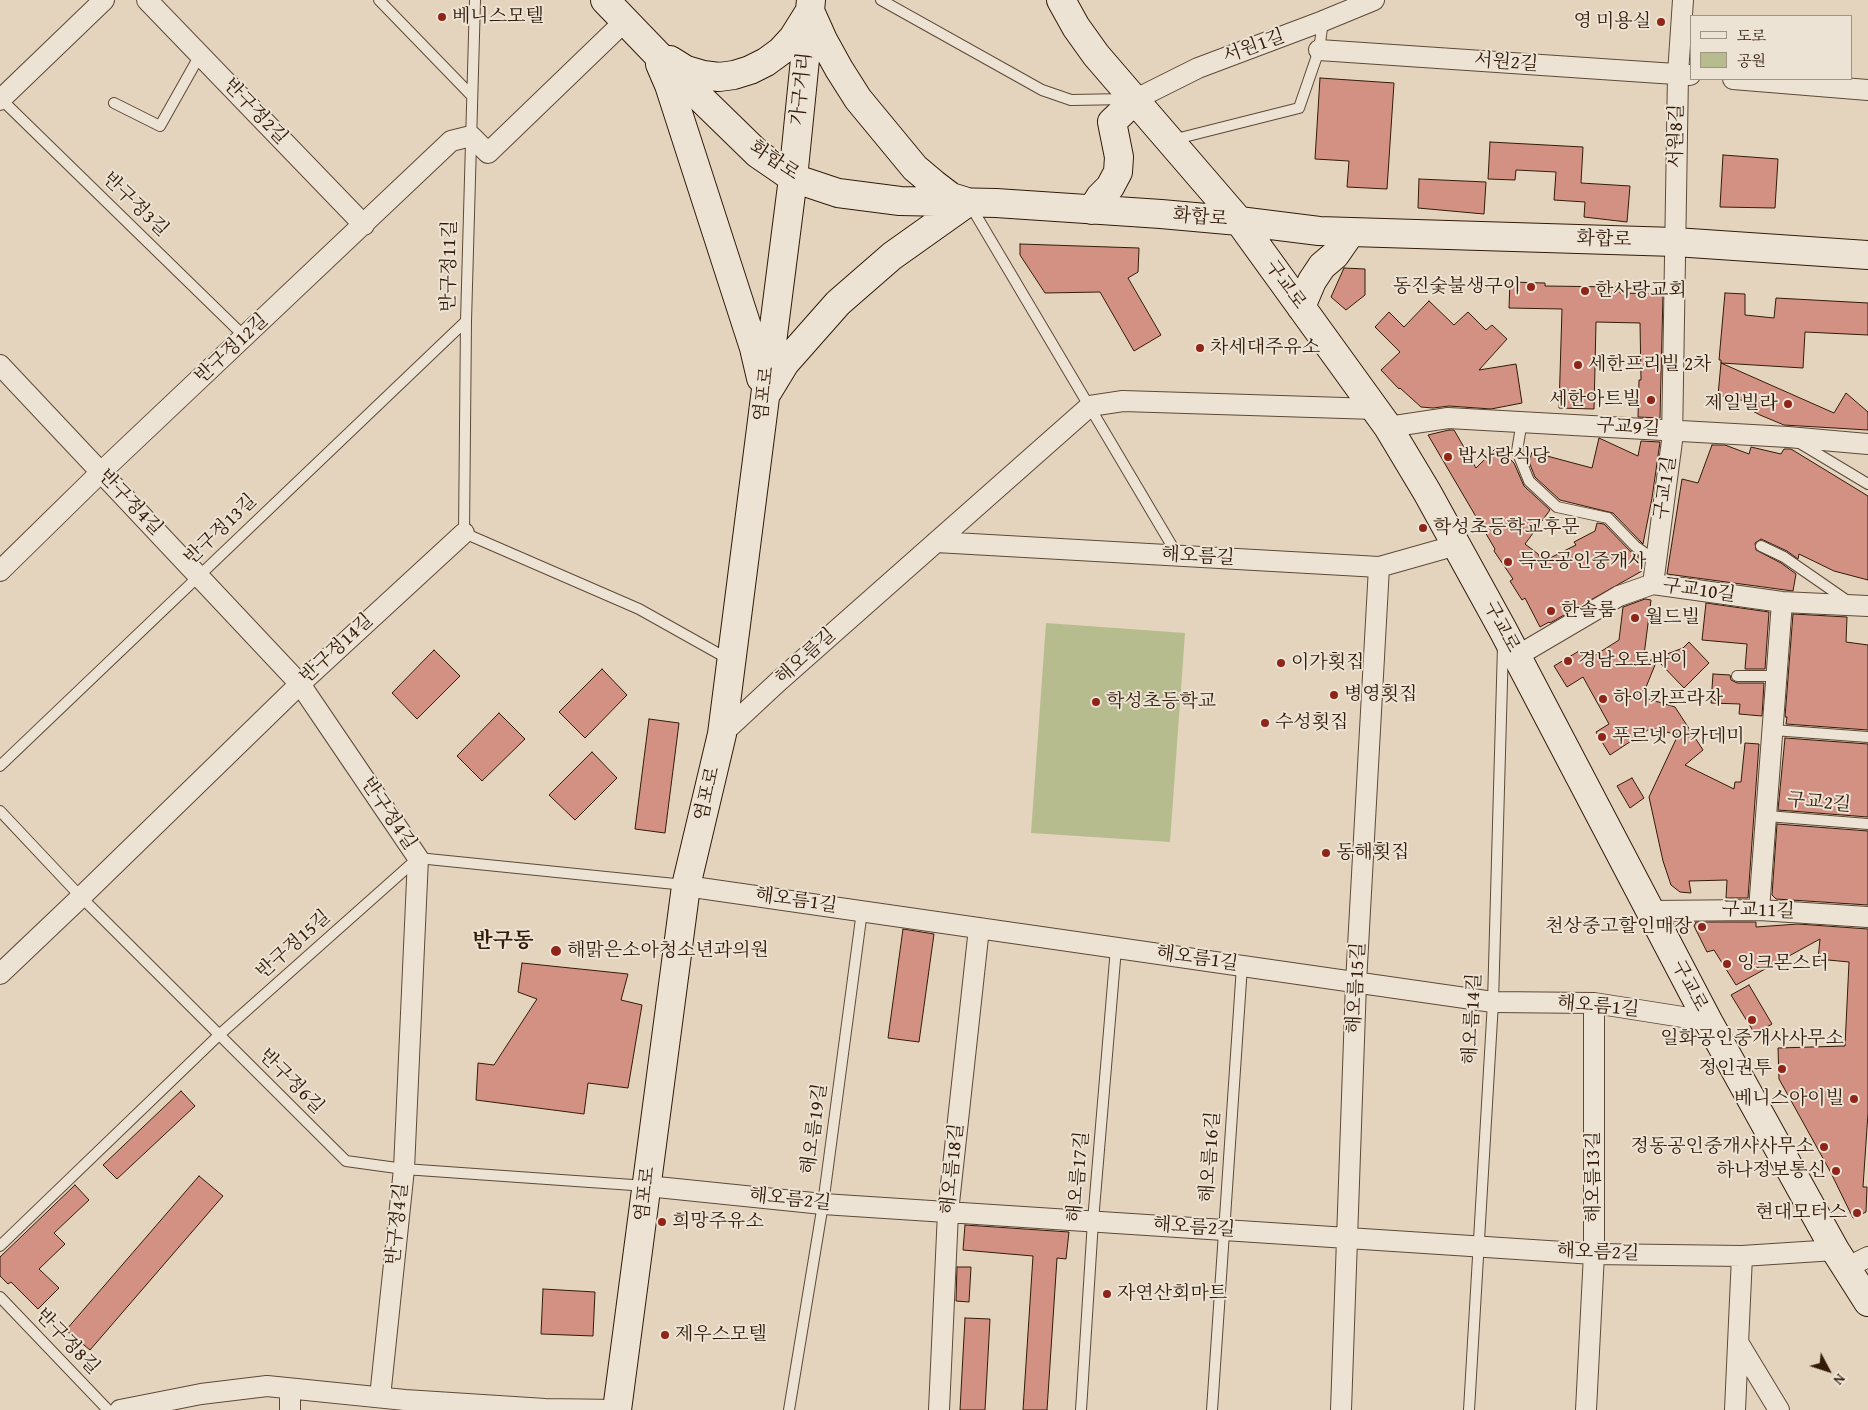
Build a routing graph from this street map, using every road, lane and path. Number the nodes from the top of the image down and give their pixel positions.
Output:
1 (104, 0) edge
2 (147, 0) edge
3 (379, 0) edge
4 (475, 0) edge
5 (605, 0) edge
6 (881, 0) edge
7 (1061, 0) edge
8 (1374, 0) edge
9 (1683, 0) edge
10 (810, 5) edge
11 (625, 21) junction
12 (1323, 21) junction
13 (653, 50) junction
14 (1319, 50) junction
15 (200, 55) junction
16 (1685, 75) edge
17 (1745, 80) edge
18 (1868, 90) edge
19 (472, 96) junction
20 (0, 99) edge
21 (1136, 99) junction
22 (114, 103) dead end
23 (471, 136) junction
24 (1171, 140) junction
25 (793, 178) junction
26 (968, 202) junction
27 (1092, 210) junction
28 (1239, 221) junction
29 (364, 225) junction
30 (1351, 232) junction
31 (1676, 242) junction
32 (1868, 255) edge
33 (1301, 307) junction
34 (466, 321) junction
35 (246, 336) junction
36 (0, 365) edge
37 (765, 396) junction
38 (1090, 406) junction
39 (1381, 418) junction
40 (1522, 421) junction
41 (1673, 430) junction
42 (1788, 437) junction
43 (1868, 444) edge
44 (100, 473) junction
45 (1868, 484) edge
46 (464, 533) junction
47 (936, 542) junction
48 (1457, 545) junction
49 (1762, 546) dead end
50 (1179, 556) junction
51 (1656, 561) junction
52 (1380, 567) junction
53 (0, 571) edge
54 (199, 575) junction
55 (1652, 584) junction
56 (1782, 602) junction
57 (1860, 605) edge
58 (1503, 630) junction
59 (1517, 656) junction
60 (730, 660) junction
61 (1737, 676) dead end
62 (1778, 676) junction
63 (300, 684) junction
64 (1773, 730) junction
65 (722, 734) junction
66 (1868, 737) edge
67 (0, 766) edge
68 (0, 811) edge
69 (1767, 816) junction
70 (1868, 824) edge
71 (418, 858) junction
72 (686, 886) junction
73 (81, 897) junction
74 (1759, 910) junction
75 (862, 911) junction
76 (1649, 911) junction
77 (1868, 916) edge
78 (979, 928) junction
79 (1116, 948) junction
80 (1242, 966) junction
81 (0, 974) edge
82 (1356, 983) junction
83 (1493, 1002) junction
84 (1594, 1003) junction
85 (1708, 1021) junction
86 (220, 1035) junction
87 (404, 1169) junction
88 (647, 1186) junction
89 (823, 1204) junction
90 (948, 1212) junction
91 (1093, 1221) junction
92 (1223, 1230) junction
93 (1347, 1238) junction
94 (0, 1246) edge
95 (1478, 1246) junction
96 (1594, 1254) junction
97 (1742, 1256) junction
98 (1850, 1258) edge
99 (0, 1297) edge
100 (1868, 1302) edge
101 (1739, 1344) junction
102 (290, 1389) junction
103 (380, 1398) junction
104 (108, 1410) edge
105 (120, 1410) edge
106 (290, 1410) edge
107 (617, 1410) edge
108 (789, 1410) edge
109 (939, 1410) edge
110 (1082, 1410) edge
111 (1212, 1410) edge
112 (1341, 1410) edge
113 (1469, 1410) edge
114 (1586, 1410) edge
115 (1736, 1410) edge
116 (1779, 1410) edge

1 - 20 street
2 - 15 street, 반구정2길
3 - 19 lane
4 - 19 lane, 반구정11길
5 - 11 main road, 화합로
6 - 21 lane
7 - 21 main road, 구교로
8 - 12 street, 서원1길
9 - 16 street, 서원8길
10 - 13 main road
10 - 25 main road, 가구거리
10 - 26 main road
11 - 13 main road, 화합로
11 - 23 street
12 - 14 lane
12 - 21 street, 서원1길
13 - 25 main road, 화합로
13 - 37 main road
14 - 16 street, 서원2길
14 - 24 lane
15 - 22 lane
15 - 29 street, 반구정2길
16 - 31 street, 서원8길
17 - 18 street
19 - 23 lane, 반구정11길
20 - 35 lane, 반구정3길
21 - 24 main road, 구교로
21 - 27 main road
23 - 29 street, 반구정12길
23 - 34 lane, 반구정11길
24 - 28 main road, 구교로
25 - 26 main road, 화합로
25 - 37 main road, 염포로
26 - 27 main road, 화합로
26 - 37 main road
26 - 38 lane
27 - 28 main road, 화합로
28 - 30 main road, 화합로
28 - 33 main road, 구교로
29 - 35 street, 반구정12길
30 - 31 main road, 화합로
30 - 33 main road
31 - 32 main road, 화합로
31 - 41 street, 구교1길
33 - 39 main road, 구교로
34 - 46 lane, 반구정11길
34 - 54 lane, 반구정13길
35 - 44 street, 반구정12길
36 - 44 street, 반구정4길
37 - 60 main road, 염포로
38 - 39 street
38 - 47 street, 해오름길
38 - 50 lane
39 - 40 street, 구교9길
39 - 48 main road, 구교로
40 - 41 street, 구교9길
40 - 51 lane
41 - 42 street, 구교9길
41 - 51 street, 구교1길
42 - 43 street, 구교9길
42 - 45 lane
44 - 53 street, 반구정12길
44 - 54 street, 반구정4길
46 - 60 lane
46 - 63 street, 반구정14길
47 - 50 street, 해오름길
47 - 65 street, 해오름길
48 - 52 street, 해오름길
48 - 58 main road, 구교로
49 - 57 lane
50 - 52 street, 해오름길
51 - 55 street, 구교1길
52 - 82 street, 해오름15길
54 - 63 street, 반구정4길
54 - 67 lane, 반구정13길
55 - 56 street, 구교10길
55 - 59 street, 구교10길
56 - 57 street, 구교10길
56 - 62 street
58 - 59 main road, 구교로
58 - 83 lane, 해오름14길
59 - 76 main road, 구교로
60 - 65 main road, 염포로
61 - 62 lane
62 - 64 street
63 - 71 street, 반구정4길
63 - 73 street, 반구정14길
64 - 66 lane
64 - 69 street
65 - 72 main road, 염포로
68 - 73 lane, 반구정6길
69 - 70 lane, 구교2길
69 - 74 street
71 - 72 lane
71 - 86 lane, 반구정15길
71 - 87 street, 반구정4길
72 - 75 street, 해오름1길
72 - 88 main road, 염포로
73 - 81 street, 반구정14길
73 - 86 lane, 반구정6길
74 - 76 street, 구교11길
74 - 77 street, 구교11길
75 - 78 street, 해오름1길
75 - 89 lane, 해오름19길
76 - 85 main road, 구교로
78 - 79 street, 해오름1길
78 - 90 street, 해오름18길
79 - 80 street, 해오름1길
79 - 91 lane, 해오름17길
80 - 82 street, 해오름1길
80 - 92 lane, 해오름16길
82 - 83 street, 해오름1길
82 - 93 street, 해오름15길
83 - 84 street, 해오름1길
83 - 95 lane, 해오름14길
84 - 85 street, 해오름1길
84 - 96 street, 해오름13길
85 - 98 main road, 구교로
86 - 87 lane, 반구정6길
86 - 94 lane, 반구정15길
87 - 88 lane, 반구정6길
87 - 103 street, 반구정4길
88 - 89 street, 해오름2길
88 - 107 main road, 염포로
89 - 90 street, 해오름2길
89 - 108 lane, 해오름19길
90 - 91 street, 해오름2길
90 - 109 street, 해오름18길
91 - 92 street, 해오름2길
91 - 110 lane, 해오름17길
92 - 93 street, 해오름2길
92 - 111 lane, 해오름16길
93 - 95 street, 해오름2길
93 - 112 street, 해오름15길
95 - 96 street, 해오름2길
95 - 113 lane, 해오름14길
96 - 97 street, 해오름2길
96 - 114 street, 해오름13길
97 - 98 street, 해오름2길
97 - 101 street
98 - 100 main road, 구교로
99 - 104 lane, 반구정8길
101 - 115 street
101 - 116 street
102 - 103 street
102 - 105 street
102 - 106 street
103 - 107 street

